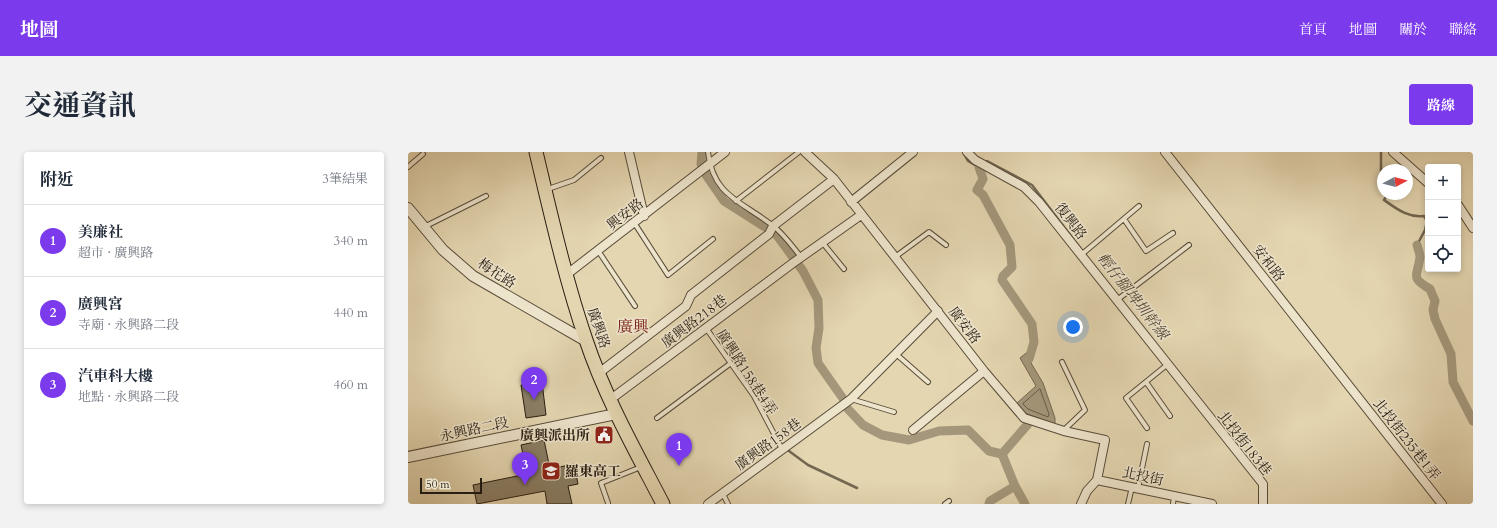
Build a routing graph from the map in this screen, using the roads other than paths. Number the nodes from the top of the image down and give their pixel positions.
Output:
1 (536, 152) edge
2 (629, 152) edge
3 (708, 152) edge
4 (726, 152) edge
5 (799, 152) edge
6 (805, 152) edge
7 (913, 152) edge
8 (967, 152) edge
9 (1165, 152) edge
10 (1393, 152) edge
11 (423, 154) dead end
12 (601, 158) dead end
13 (709, 164) junction
14 (408, 167) edge
15 (834, 179) junction
16 (1425, 180) edge
17 (545, 190) junction
18 (486, 196) dead end
19 (736, 201) junction
20 (851, 202) junction
21 (1139, 206) dead end
22 (408, 208) edge
23 (1461, 209) edge
24 (861, 215) junction
25 (644, 216) junction
26 (1124, 219) junction
27 (635, 224) junction
28 (773, 226) junction
29 (424, 227) junction
30 (1473, 228) edge
31 (1173, 233) dead end
32 (713, 239) dead end
33 (822, 242) junction
34 (946, 244) dead end
35 (1189, 244) dead end
36 (599, 252) junction
37 (1081, 255) junction
38 (801, 257) junction
39 (895, 257) junction
40 (844, 269) dead end
41 (566, 275) junction
42 (1117, 300) junction
43 (635, 306) dead end
44 (938, 311) junction
45 (705, 328) junction
46 (586, 341) junction
47 (896, 354) junction
48 (1062, 362) dead end
49 (731, 363) junction
50 (1168, 364) junction
51 (984, 371) junction
52 (599, 373) junction
53 (928, 382) dead end
54 (1146, 382) junction
55 (1352, 391) joint
56 (611, 399) junction
57 (851, 399) junction
58 (1196, 402) joint
59 (894, 412) dead end
60 (616, 414) junction
61 (1170, 416) dead end
62 (657, 418) dead end
63 (1147, 428) dead end
64 (912, 430) dead end
65 (1064, 430) junction
66 (1147, 444) dead end
67 (782, 449) junction
68 (408, 457) edge
69 (643, 466) junction
70 (1097, 480) junction
71 (1135, 488) junction
72 (722, 492) junction
73 (1174, 500) edge
74 (608, 503) edge
75 (663, 504) edge
76 (708, 504) edge
77 (728, 504) edge
78 (1081, 504) edge
79 (1128, 504) edge
80 (1212, 504) edge
81 (1263, 504) edge
82 (1442, 504) edge

1 - 17 main road, 廣興路
2 - 25 street
3 - 13 lane
4 - 13 street
5 - 19 lane
6 - 15 street, 廣安路
7 - 20 street
8 - 37 street, 復興路
9 - 55 street, 安和路
10 - 16 street
11 - 14 lane
12 - 17 lane
13 - 19 lane
13 - 25 street, 興安路
15 - 20 street, 廣安路
15 - 28 street
17 - 41 main road, 廣興路
18 - 29 lane
19 - 28 lane
20 - 24 street, 廣安路
21 - 26 lane
22 - 29 street, 梅花路
23 - 30 street
24 - 33 street
24 - 39 street, 廣安路
25 - 27 street, 興安路
26 - 31 lane
26 - 37 lane
27 - 32 lane
27 - 36 street, 興安路
28 - 38 lane
28 - 52 street
29 - 46 street, 梅花路
33 - 38 street
33 - 40 lane
34 - 39 lane
35 - 42 lane
36 - 41 street, 興安路
36 - 43 lane
37 - 42 street, 復興路
38 - 45 street, 廣興路218巷
39 - 44 street, 廣安路
41 - 46 main road, 廣興路
42 - 50 street, 復興路
44 - 47 street
44 - 51 street, 廣安路
45 - 49 lane, 廣興路158巷4弄
45 - 56 street, 廣興路218巷
46 - 52 main road, 廣興路
47 - 53 lane
47 - 57 street
48 - 65 lane
49 - 62 lane
49 - 67 lane, 廣興路158巷4弄
50 - 54 lane
50 - 58 street, 復興路
51 - 64 street
51 - 65 street, 廣安路
52 - 56 main road, 廣興路
54 - 61 lane
54 - 63 lane
55 - 82 street, 北投街235巷1弄
56 - 60 main road, 廣興路
57 - 59 lane
57 - 67 street, 廣興路158巷
58 - 81 street, 北投街183巷
60 - 68 street, 永興路二段
60 - 69 main road, 廣興路
65 - 70 street, 廣安路
66 - 71 lane
67 - 72 street, 廣興路158巷
69 - 74 lane
69 - 75 main road, 廣興路
70 - 71 street, 北投街
70 - 78 street
71 - 73 street, 北投街
71 - 79 lane
72 - 76 street, 廣興路158巷
72 - 77 lane
73 - 80 street, 北投街

